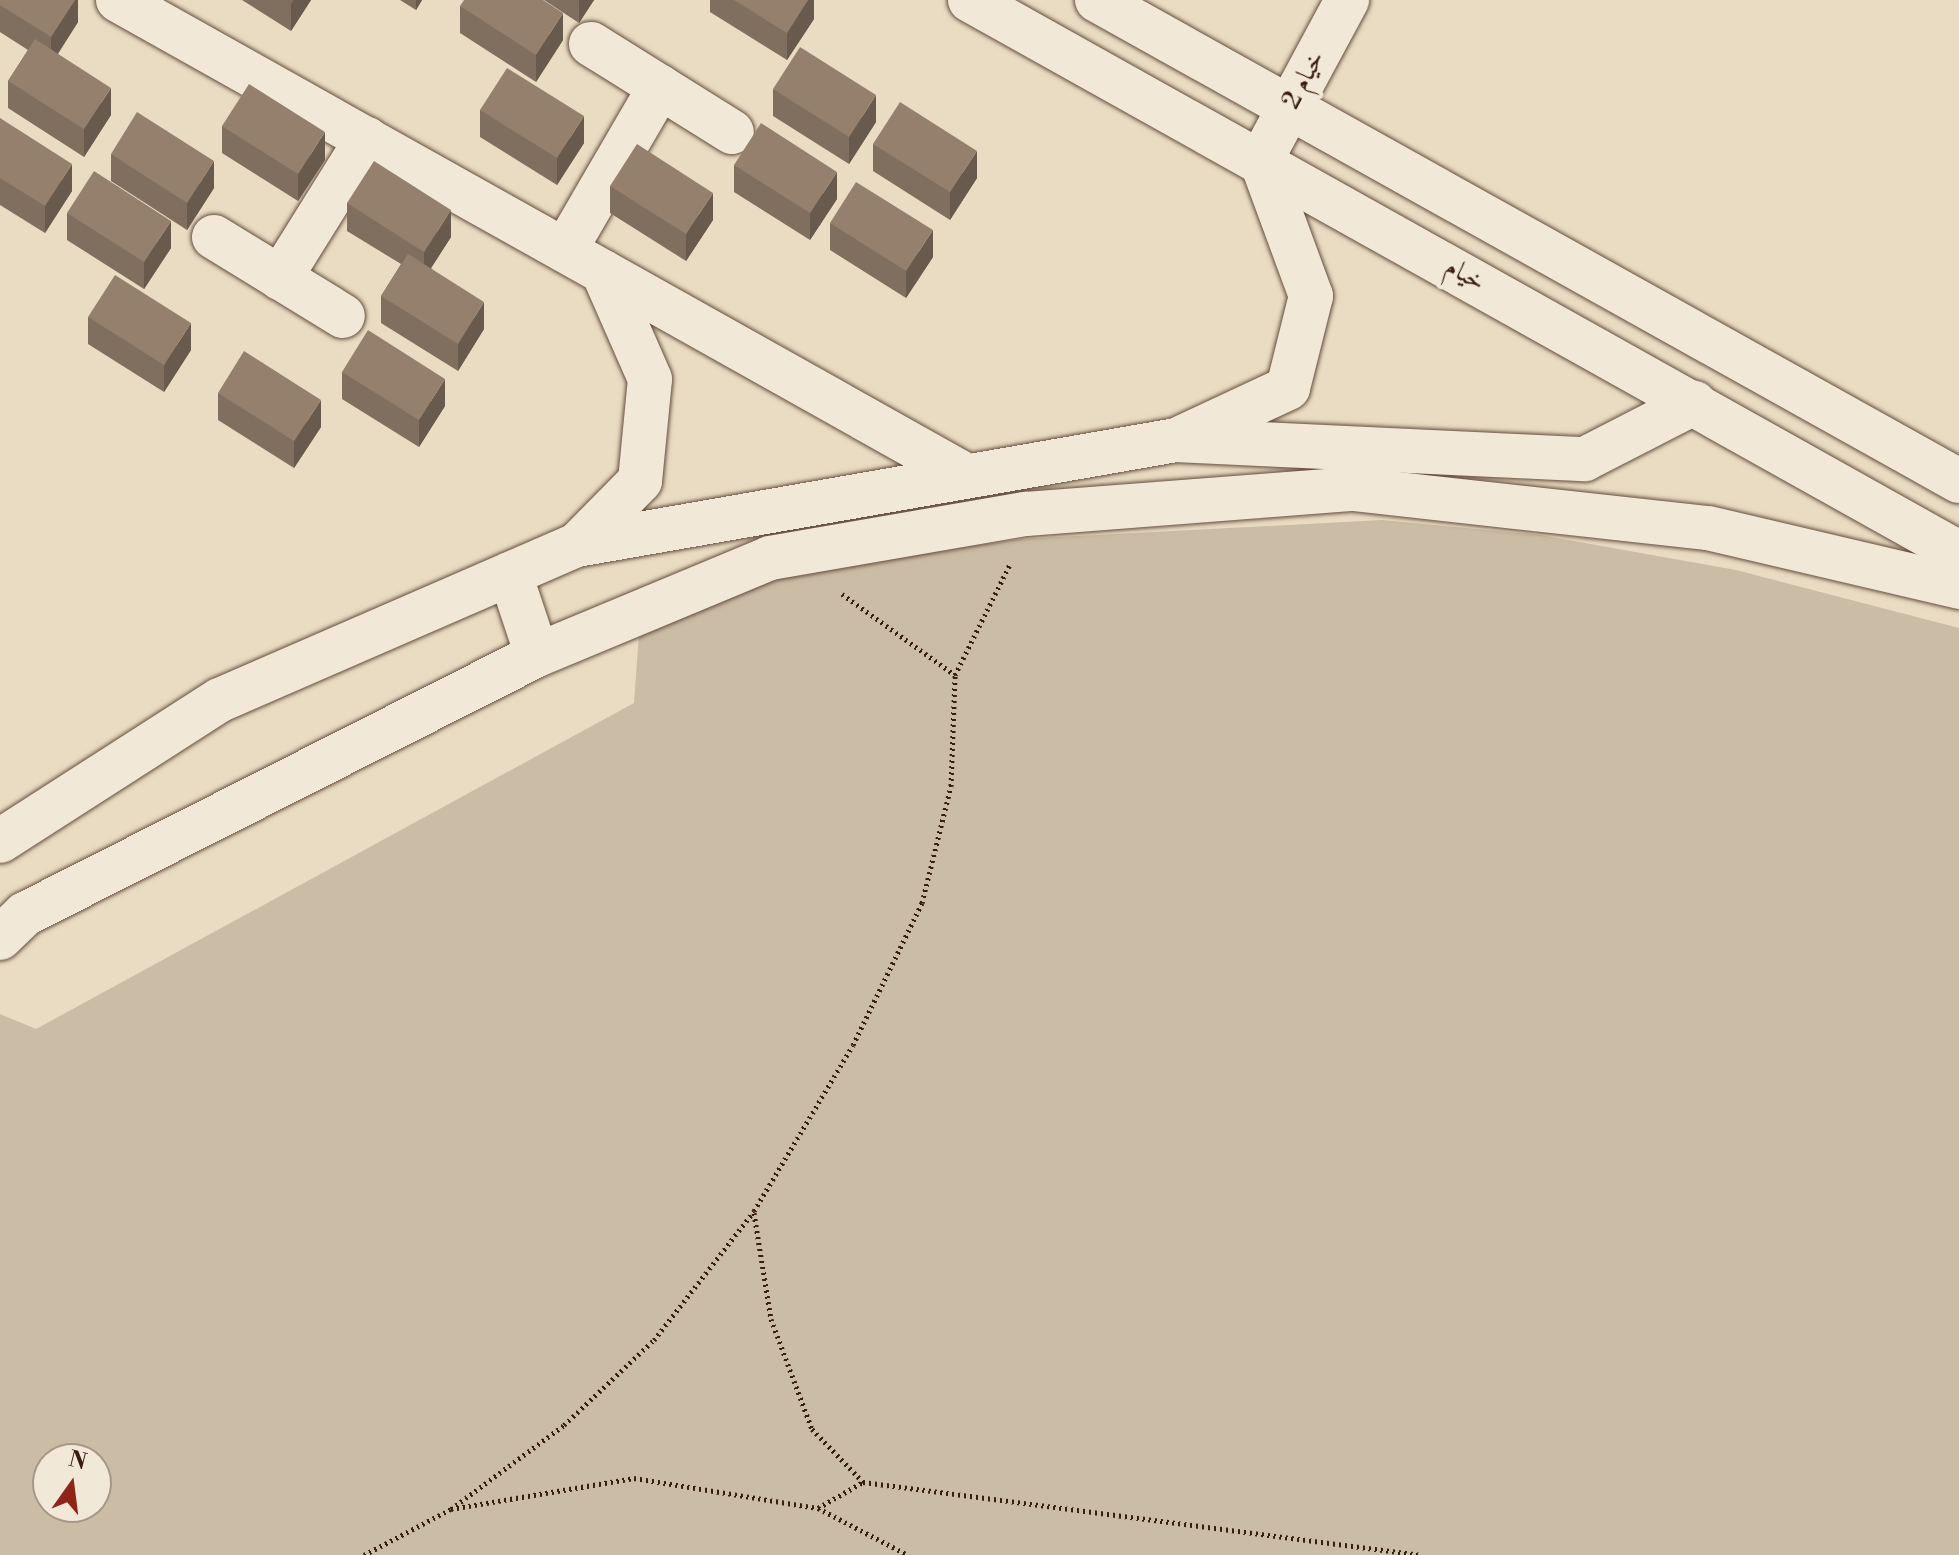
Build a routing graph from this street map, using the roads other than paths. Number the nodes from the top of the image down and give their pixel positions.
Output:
1 (118, 0) edge
2 (970, 0) edge
3 (1097, 0) edge
4 (1347, 0) edge
5 (173, 13) edge
6 (591, 44) dead end
7 (660, 87) junction
8 (1289, 108) junction
9 (732, 132) dead end
10 (367, 139) junction
11 (1261, 160) junction
12 (214, 237) dead end
13 (565, 250) junction
14 (603, 272) junction
15 (280, 278) junction
16 (343, 316) dead end
17 (1694, 403) junction
18 (1176, 440) junction
19 (967, 476) junction
20 (1959, 481) edge
21 (577, 545) junction
22 (1959, 553) edge
23 (510, 574) junction
24 (1959, 587) edge
25 (537, 655) junction
26 (0, 841) edge
27 (0, 938) edge

1 - 5 street
2 - 11 street, خیام
3 - 8 street
4 - 8 street, خیام 2
5 - 10 street
6 - 7 street
7 - 9 street
7 - 13 street
8 - 11 street, خیام 2
8 - 20 street
10 - 13 street
10 - 15 street
11 - 17 street, خیام
11 - 18 street
12 - 15 street
13 - 14 street
14 - 19 street
14 - 21 street
15 - 16 street
17 - 18 street
17 - 22 street, خیام
18 - 19 street
19 - 21 street
21 - 23 street
23 - 25 street
23 - 26 street
24 - 25 street
25 - 27 street

